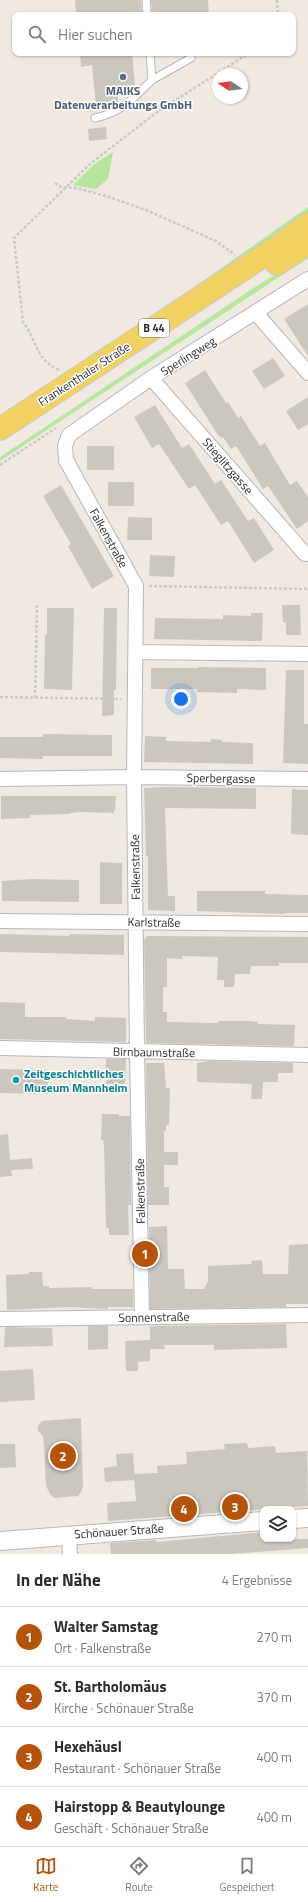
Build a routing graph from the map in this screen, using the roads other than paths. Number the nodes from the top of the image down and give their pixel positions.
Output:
1 (146, 0) edge
2 (147, 12) edge
3 (150, 56) edge
4 (191, 58) dead end
5 (152, 80) junction
6 (95, 118) dead end
7 (308, 224) edge
8 (308, 244) edge
9 (308, 279) edge
10 (256, 313) junction
11 (308, 373) edge
12 (151, 378) junction
13 (0, 429) edge
14 (69, 435) joint
15 (0, 446) edge
16 (307, 555) edge
17 (136, 652) junction
18 (308, 654) edge
19 (134, 777) junction
20 (0, 779) edge
21 (308, 779) edge
22 (0, 921) edge
23 (136, 921) junction
24 (308, 924) edge
25 (0, 1048) edge
26 (137, 1051) junction
27 (308, 1055) edge
28 (308, 1315) edge
29 (142, 1318) junction
30 (0, 1319) edge
31 (308, 1518) edge
32 (296, 1519) edge
33 (260, 1521) edge
34 (69, 1535) junction
35 (0, 1541) edge
36 (70, 1554) edge

1 - 2 lane
3 - 5 lane
4 - 5 lane
5 - 6 lane
7 - 13 main road, Frankenthaler Straße / B 44
8 - 15 main road, Frankenthaler Straße / B 44
9 - 10 street, Sperlingweg
10 - 11 street
10 - 12 street, Sperlingweg
12 - 14 street, Sperlingweg
12 - 16 street, Stieglitzgasse
14 - 17 street, Falkenstraße
17 - 18 street
17 - 19 street, Falkenstraße
19 - 20 street, Sperbergasse
19 - 21 street, Sperbergasse
19 - 23 street, Falkenstraße
22 - 23 street, Karlstraße
23 - 24 street, Karlstraße
23 - 26 street, Falkenstraße
25 - 26 street, Birnbaumstraße
26 - 27 street, Birnbaumstraße
26 - 29 street, Falkenstraße
28 - 29 street, Sonnenstraße
29 - 30 street, Sonnenstraße
31 - 32 street
33 - 34 street, Schönauer Straße
34 - 35 street, Schönauer Straße
34 - 36 street

